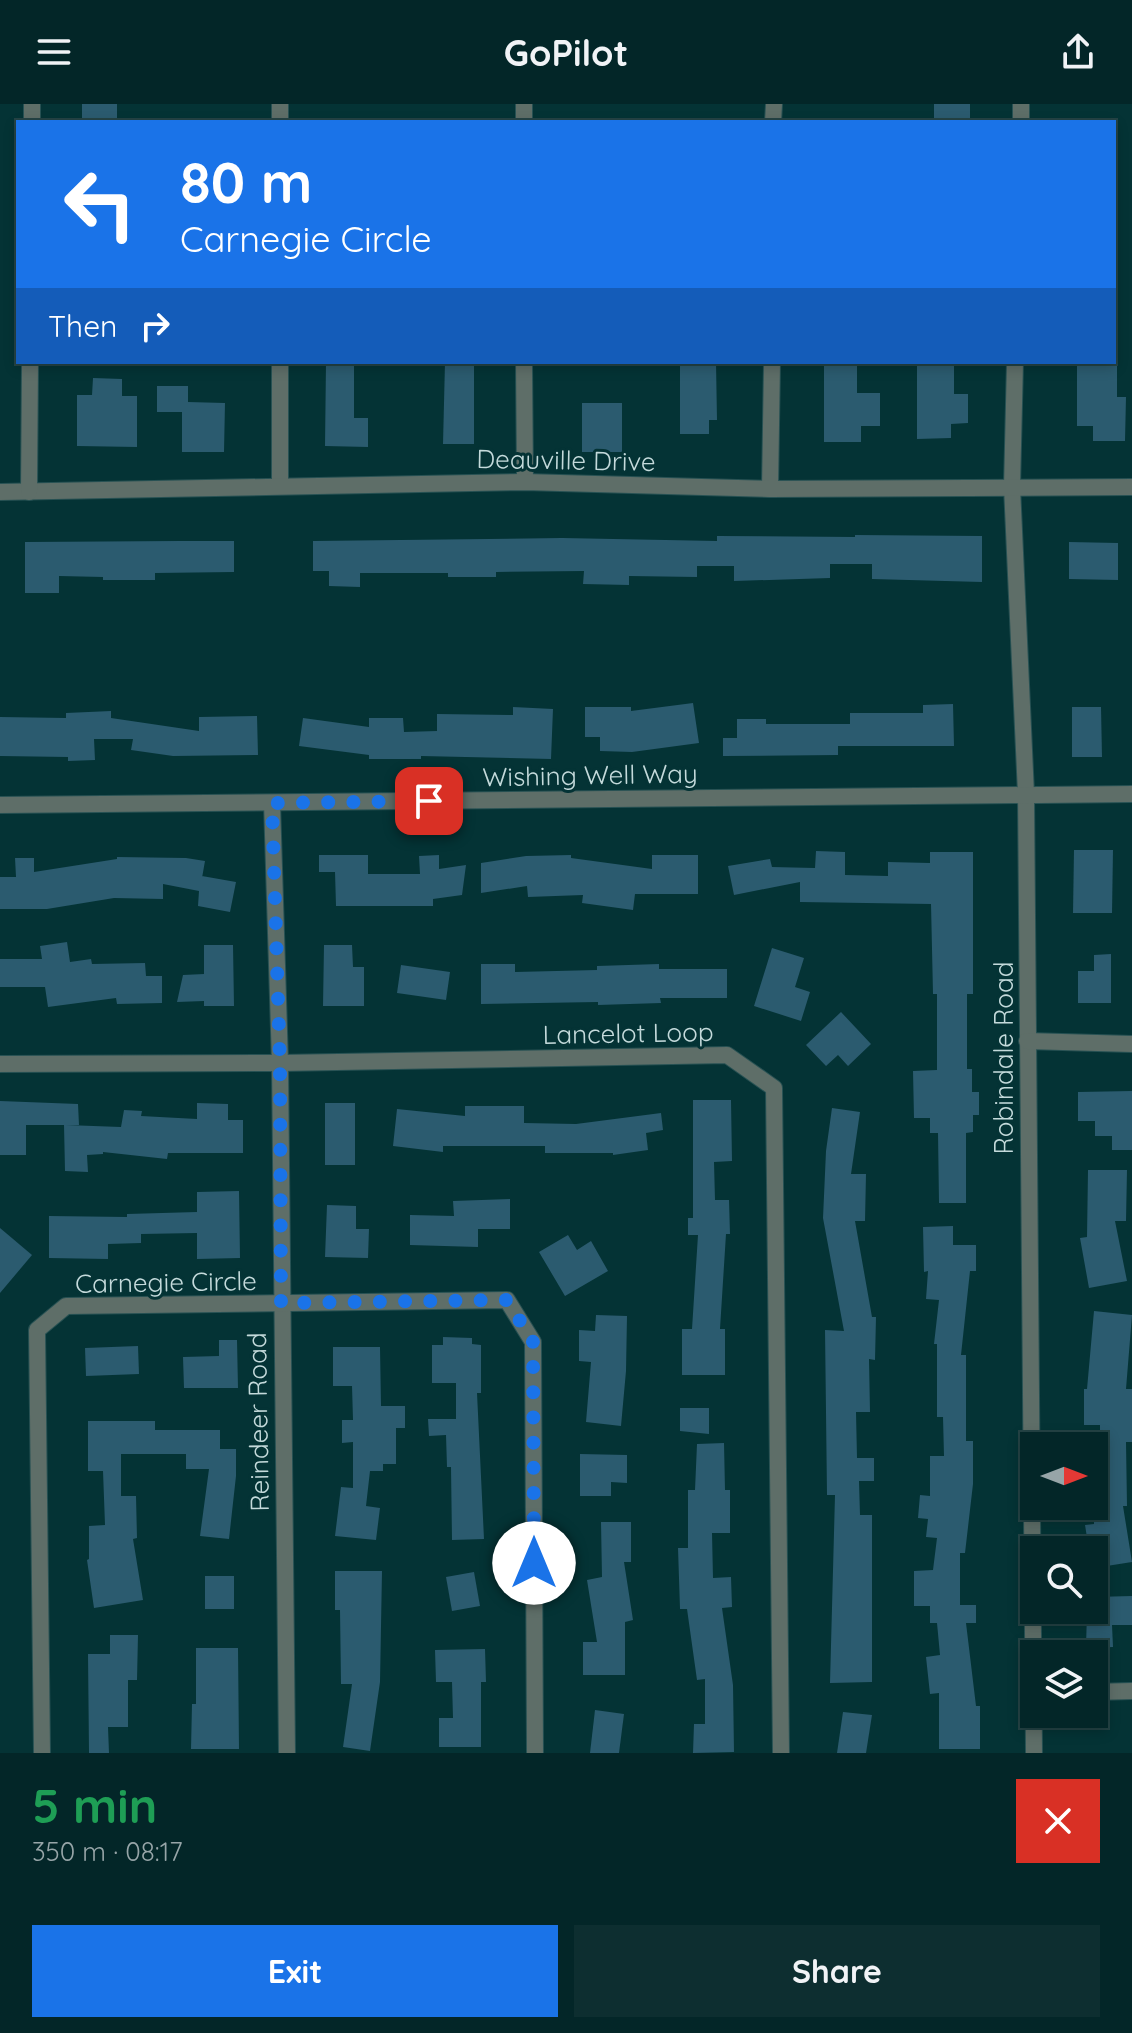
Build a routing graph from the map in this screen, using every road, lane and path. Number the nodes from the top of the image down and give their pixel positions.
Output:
1 (30, 364) edge
2 (280, 364) edge
3 (524, 364) edge
4 (772, 364) edge
5 (1015, 364) edge
6 (525, 482) junction
7 (280, 485) junction
8 (1012, 487) junction
9 (1132, 487) edge
10 (770, 489) junction
11 (0, 492) edge
12 (29, 492) junction
13 (1026, 794) junction
14 (1132, 794) edge
15 (272, 803) junction
16 (0, 805) edge
17 (1027, 1041) junction
18 (1132, 1044) edge
19 (280, 1063) junction
20 (0, 1064) edge
21 (281, 1303) junction
22 (1033, 1640) edge
23 (1132, 1691) edge
24 (1108, 1692) edge
25 (1034, 1728) edge
26 (42, 1753) edge
27 (287, 1753) edge
28 (535, 1753) edge
29 (781, 1753) edge
30 (1034, 1753) edge

1 - 12 street
2 - 7 street
3 - 6 street
4 - 10 street
5 - 8 street, Robindale Road
6 - 7 street, Deauville Drive
6 - 10 street, Deauville Drive
7 - 12 street, Deauville Drive
8 - 9 street, Deauville Drive
8 - 10 street, Deauville Drive
8 - 13 street, Robindale Road
11 - 12 street, Deauville Drive
13 - 14 street, Wishing Well Way
13 - 15 street, Wishing Well Way
13 - 17 street, Robindale Road
15 - 16 street, Wishing Well Way
15 - 19 street, Reindeer Road
17 - 18 street
17 - 22 street, Robindale Road
19 - 20 street, Lancelot Loop
19 - 21 street, Reindeer Road
19 - 29 street, Lancelot Loop
21 - 26 street, Carnegie Circle
21 - 27 street, Reindeer Road
21 - 28 street, Carnegie Circle
23 - 24 street
25 - 30 street, Robindale Road

